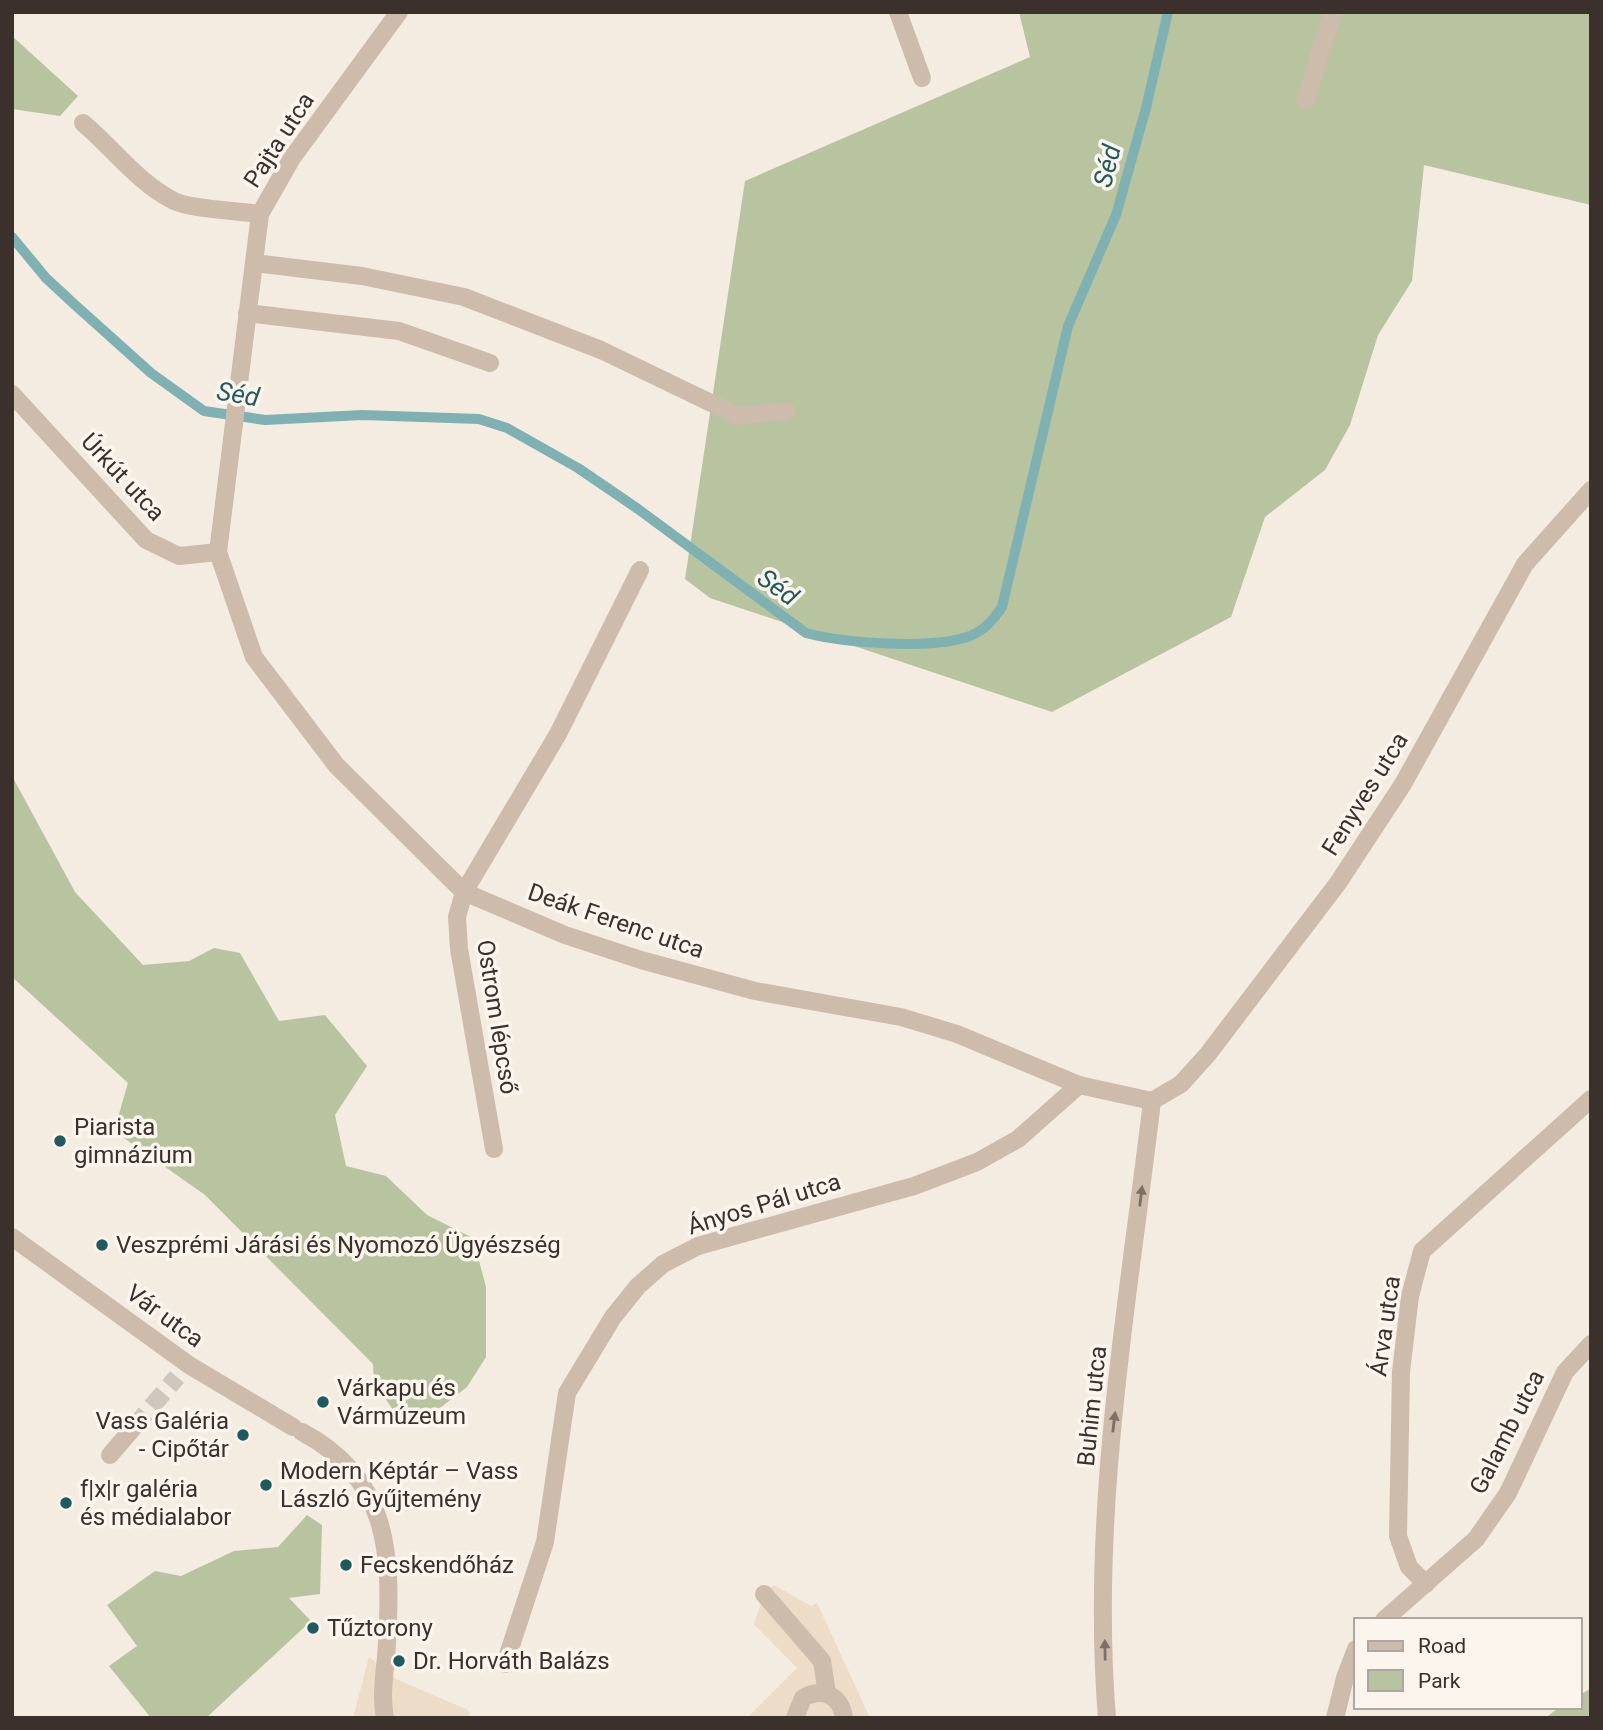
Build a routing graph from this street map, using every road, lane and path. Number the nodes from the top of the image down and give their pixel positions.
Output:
1 (399, 12) edge
2 (898, 12) edge
3 (1333, 12) edge
4 (922, 78) dead end
5 (1306, 100) dead end
6 (83, 123) dead end
7 (260, 214) junction
8 (254, 263) junction
9 (247, 313) junction
10 (490, 363) dead end
11 (12, 394) edge
12 (786, 411) dead end
13 (234, 440) joint
14 (1591, 490) edge
15 (218, 552) junction
16 (640, 570) dead end
17 (464, 892) junction
18 (1079, 1085) junction
19 (1591, 1099) edge
20 (1152, 1101) junction
21 (494, 1149) dead end
22 (12, 1237) edge
23 (1591, 1344) edge
24 (134, 1427) tunnel mouth
25 (110, 1455) dead end
26 (1426, 1584) junction
27 (764, 1594) dead end
28 (1386, 1618) edge
29 (1354, 1654) edge
30 (505, 1664) dead end
31 (827, 1693) junction
32 (385, 1718) edge
33 (795, 1718) edge
34 (844, 1718) edge
35 (1107, 1718) edge
36 (1335, 1718) edge

1 - 7 street, Pajta utca
2 - 4 street
3 - 5 street
6 - 7 street
7 - 8 street, Pajta utca
8 - 9 street, Pajta utca
8 - 12 street
9 - 10 street
9 - 13 street, Pajta utca
11 - 15 street, Úrkút utca
13 - 15 street, Deák Ferenc utca
14 - 20 street, Fenyves utca
15 - 17 street, Deák Ferenc utca
16 - 17 street
17 - 18 street, Deák Ferenc utca
17 - 21 street, Ostrom lépcső
18 - 20 street, Deák Ferenc utca
18 - 30 street, Ányos Pál utca
19 - 26 street, Árva utca
35 -> 20 street, Buhim utca
22 - 32 street, Vár utca
23 - 26 street, Galamb utca
24 - 25 street
26 - 28 street, Galamb utca
27 - 31 street
29 - 36 street
31 - 33 street
31 - 34 street

